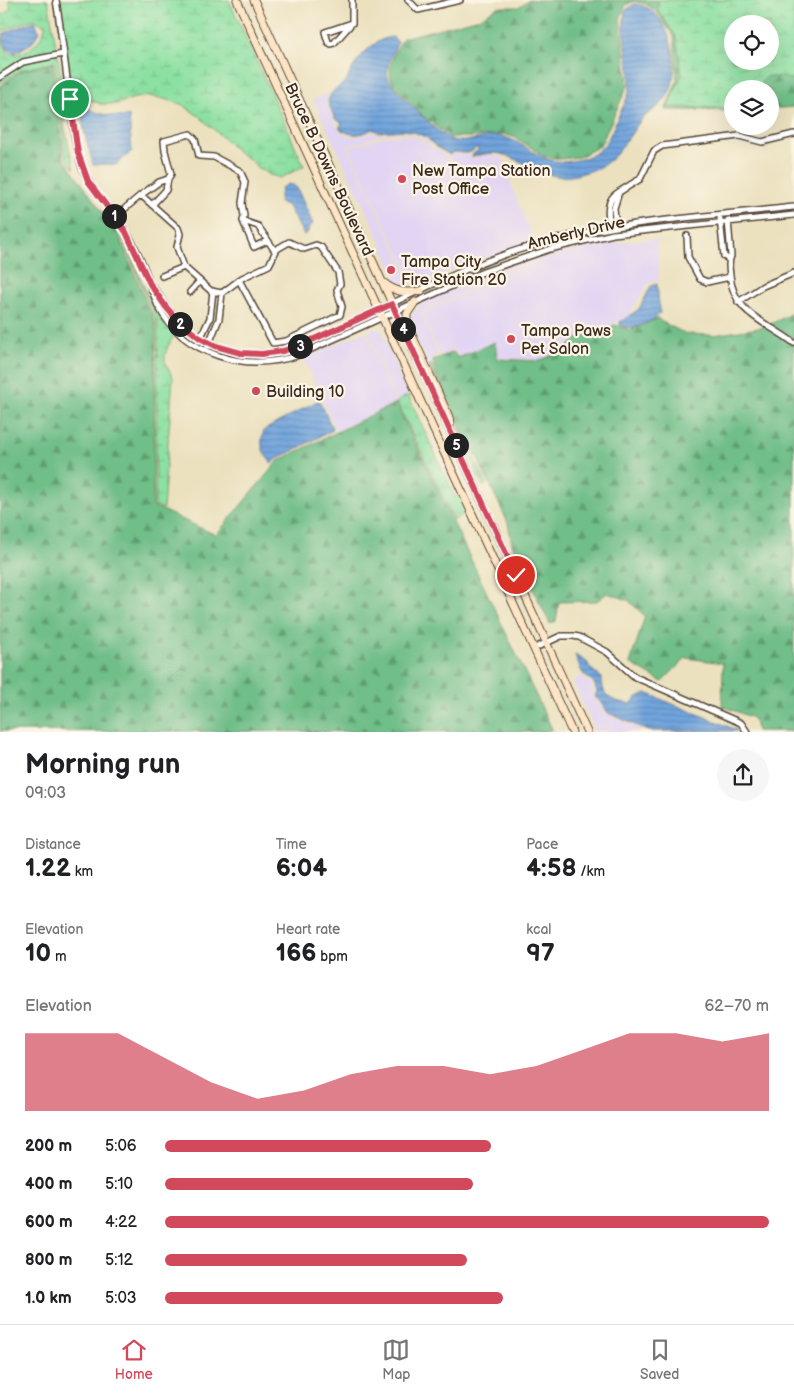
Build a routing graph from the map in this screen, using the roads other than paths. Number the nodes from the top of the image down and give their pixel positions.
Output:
1 (56, 0) edge
2 (237, 0) edge
3 (254, 0) edge
4 (352, 0) edge
5 (408, 0) edge
6 (460, 0) edge
7 (352, 23) junction
8 (64, 54) junction
9 (0, 77) edge
10 (794, 134) edge
11 (168, 179) junction
12 (141, 195) junction
13 (152, 205) junction
14 (794, 207) edge
15 (727, 214) junction
16 (720, 215) junction
17 (794, 215) edge
18 (115, 217) junction
19 (243, 221) junction
20 (728, 221) junction
21 (721, 222) junction
22 (613, 227) junction
23 (613, 234) junction
24 (687, 236) dead end
25 (267, 241) junction
26 (275, 252) junction
27 (729, 260) junction
28 (184, 267) junction
29 (794, 273) edge
30 (162, 276) dead end
31 (730, 277) junction
32 (239, 280) junction
33 (381, 280) junction
34 (200, 281) junction
35 (150, 284) junction
36 (213, 291) junction
37 (421, 291) junction
38 (190, 292) dead end
39 (222, 293) junction
40 (415, 302) junction
41 (738, 302) junction
42 (393, 308) junction
43 (381, 313) junction
44 (209, 322) junction
45 (217, 326) junction
46 (200, 338) junction
47 (209, 343) junction
48 (794, 343) edge
49 (196, 346) junction
50 (206, 350) junction
51 (451, 433) junction
52 (546, 642) junction
53 (535, 648) junction
54 (572, 732) edge
55 (587, 732) edge
56 (747, 732) edge

1 - 8 street, Amberly Drive
2 - 43 main road, Bruce B Downs Boulevard
3 - 33 main road, Bruce B Downs Boulevard
4 - 7 street
5 - 6 street
7 - 7 street
8 - 9 street
8 - 18 street, Amberly Drive
10 - 22 street
11 - 12 street
11 - 13 street
11 - 19 street
12 - 13 street
12 - 18 street
13 - 28 street
14 - 15 street, Amberly Drive
15 - 16 street, Amberly Drive
15 - 20 street
16 - 21 street
16 - 22 street, Amberly Drive
17 - 20 street, Amberly Drive
18 - 35 street, Amberly Drive
19 - 25 street
19 - 25 street
20 - 21 street, Amberly Drive
20 - 27 street
21 - 23 street, Amberly Drive
21 - 27 street
22 - 23 street
22 - 37 street, Amberly Drive
23 - 40 street, Amberly Drive
24 - 31 street
25 - 26 street
26 - 32 street
26 - 32 street
27 - 31 street
28 - 30 street
28 - 34 street
29 - 41 street
31 - 41 street
32 - 39 street
33 - 37 main road
33 - 42 main road, Bruce B Downs Boulevard
34 - 36 street
34 - 38 street
35 - 46 street, Amberly Drive
35 - 49 street, Amberly Drive
36 - 39 street
36 - 44 street
37 - 42 street, Amberly Drive
39 - 45 street
40 - 42 street, Amberly Drive
40 - 51 main road
41 - 48 street
42 - 43 street, Amberly Drive
42 - 51 main road, Bruce B Downs Boulevard
43 - 47 street, Amberly Drive
43 - 50 street, Amberly Drive
43 - 53 main road, Bruce B Downs Boulevard
44 - 45 street
44 - 46 street
45 - 47 street
46 - 47 street, Amberly Drive
46 - 49 street
47 - 50 street
49 - 50 street, Amberly Drive
51 - 52 main road, Bruce B Downs Boulevard
52 - 53 street
52 - 55 main road, Bruce B Downs Boulevard
52 - 56 street
53 - 54 main road, Bruce B Downs Boulevard

